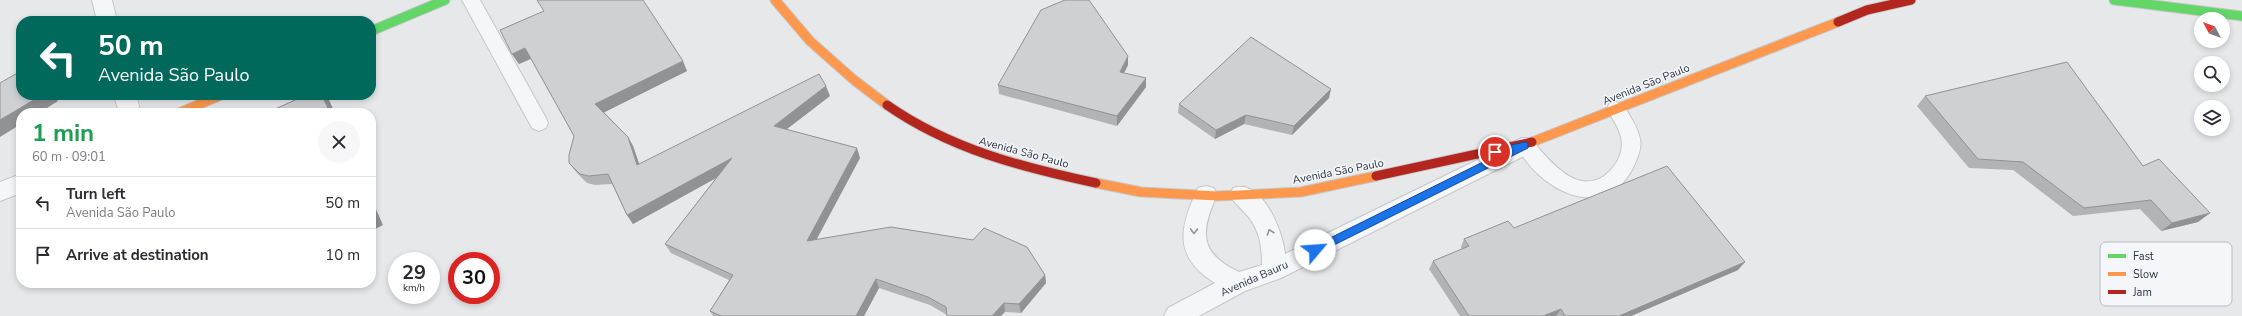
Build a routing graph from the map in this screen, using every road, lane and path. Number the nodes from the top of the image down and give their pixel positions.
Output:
1 (102, 0) edge
2 (445, 0) edge
3 (471, 0) edge
4 (775, 0) edge
5 (1911, 0) edge
6 (2114, 0) edge
7 (106, 16) edge
8 (2242, 16) edge
9 (376, 29) edge
10 (209, 100) edge
11 (191, 108) edge
12 (1616, 109) junction
13 (540, 123) dead end
14 (1525, 145) junction
15 (16, 184) edge
16 (0, 192) edge
17 (1206, 195) junction
18 (1241, 195) junction
19 (1273, 271) junction
20 (1238, 283) junction
21 (1176, 316) edge

1 - 7 street
2 - 9 street
3 - 13 lane
4 - 17 street, Avenida São Paulo
5 - 12 street, Avenida São Paulo
6 - 8 street
10 - 11 street
12 - 14 street, Avenida São Paulo
12 - 14 lane
14 - 18 street, Avenida São Paulo
14 - 19 street, Avenida Bauru
15 - 16 street
17 - 18 street, Avenida São Paulo
17 -> 20 street
19 -> 18 street
19 - 20 street, Avenida Bauru
20 - 21 street, Avenida Bauru

